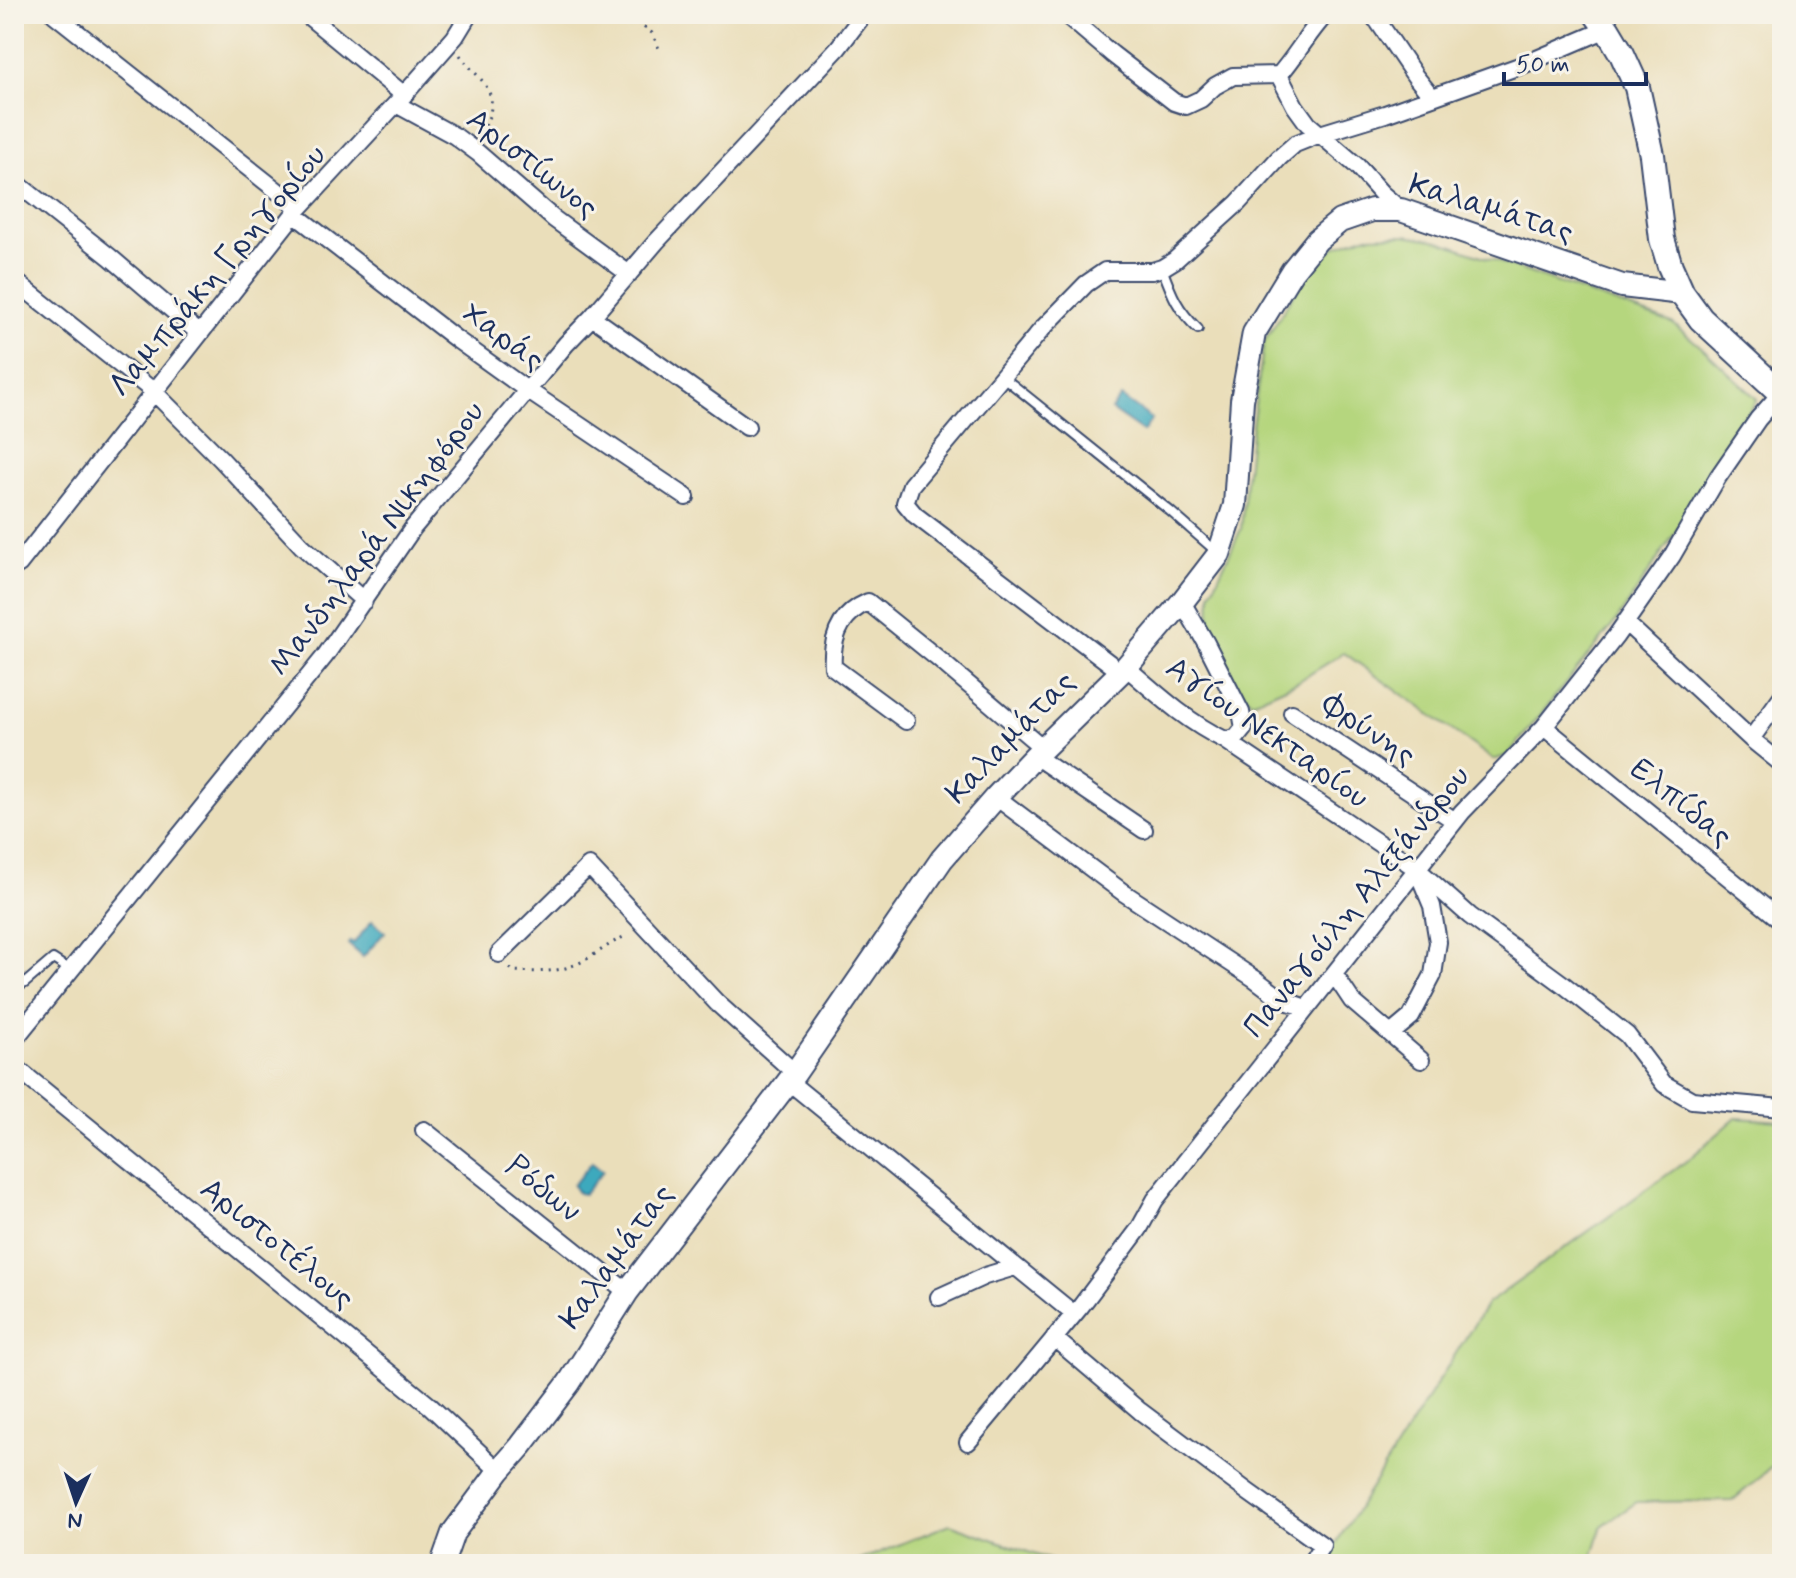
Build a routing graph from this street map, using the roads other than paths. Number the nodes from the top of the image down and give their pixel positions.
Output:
1 (54, 14) edge
2 (306, 14) edge
3 (469, 14) edge
4 (864, 14) edge
5 (1065, 14) edge
6 (1326, 14) edge
7 (1369, 14) edge
8 (1602, 21) edge
9 (1279, 75) junction
10 (1432, 97) junction
11 (400, 100) junction
12 (1320, 134) junction
13 (14, 181) edge
14 (1401, 210) junction
15 (297, 211) junction
16 (1162, 268) junction
17 (629, 274) junction
18 (14, 280) edge
19 (1682, 293) junction
20 (592, 317) junction
21 (1198, 329) dead end
22 (199, 333) junction
23 (1003, 377) junction
24 (527, 390) junction
25 (153, 391) junction
26 (1781, 393) edge
27 (747, 427) dead end
28 (686, 497) dead end
29 (1219, 554) junction
30 (14, 567) edge
31 (364, 601) junction
32 (1182, 602) junction
33 (1625, 622) junction
34 (1123, 669) junction
35 (1782, 696) edge
36 (1292, 713) dead end
37 (906, 721) dead end
38 (1544, 727) junction
39 (1751, 739) junction
40 (1225, 740) junction
41 (1039, 752) junction
42 (1782, 764) edge
43 (996, 797) junction
44 (1455, 821) junction
45 (1144, 830) dead end
46 (1417, 869) junction
47 (1782, 921) edge
48 (499, 954) road end
49 (71, 971) junction
50 (1334, 974) junction
51 (14, 988) edge
52 (1306, 1008) junction
53 (1392, 1033) junction
54 (14, 1040) edge
55 (1421, 1060) dead end
56 (14, 1066) edge
57 (792, 1077) junction
58 (1782, 1108) edge
59 (424, 1130) dead end
60 (1015, 1267) junction
61 (627, 1292) junction
62 (939, 1297) dead end
63 (1074, 1314) junction
64 (1054, 1338) junction
65 (968, 1442) dead end
66 (499, 1471) junction
67 (442, 1564) edge
68 (1310, 1564) edge

1 - 15 street, Χαράς
2 - 11 street, Αριστίωνος
3 - 11 street, Λαμπράκη Γρηγορίου
4 - 17 street, Μανδηλαρά Νικηφόρου
5 - 9 street
6 - 9 street
7 - 10 street
8 - 10 street
8 - 19 main road
9 - 12 street
10 - 12 street
11 - 15 street, Λαμπράκη Γρηγορίου
11 - 17 street, Αριστίωνος
12 - 14 street
12 - 16 street
13 - 22 street
14 - 19 street, Καλαμάτας
14 - 29 street, Καλαμάτας
15 - 22 street, Λαμπράκη Γρηγορίου
15 - 24 street, Χαράς
16 - 21 lane
16 - 23 street
17 - 20 street, Μανδηλαρά Νικηφόρου
18 - 25 street
19 - 26 main road
20 - 24 street, Μανδηλαρά Νικηφόρου
20 - 27 street
22 - 25 street, Λαμπράκη Γρηγορίου
23 - 29 lane
23 - 34 street, Αγίου Νεκταρίου
24 - 28 street, Χαράς
24 - 31 street, Μανδηλαρά Νικηφόρου
25 - 30 street, Λαμπράκη Γρηγορίου
25 - 31 street
26 - 33 street, Παναγούλη Αλεξάνδρου
29 - 32 street, Καλαμάτας
31 - 49 street, Μανδηλαρά Νικηφόρου
32 - 34 street, Καλαμάτας
32 - 40 street
33 - 38 street, Παναγούλη Αλεξάνδρου
33 - 39 street
34 - 40 street, Αγίου Νεκταρίου
34 - 41 street, Καλαμάτας
35 - 39 street
36 - 44 street, Φρύνης
37 - 41 street
38 - 44 street, Παναγούλη Αλεξάνδρου
38 - 47 street, Ελπίδας
39 - 42 street
40 - 46 street, Αγίου Νεκταρίου
41 - 43 street, Καλαμάτας
41 - 45 street
43 - 52 street
43 - 57 street, Καλαμάτας
44 - 46 street, Παναγούλη Αλεξάνδρου
46 - 50 street, Παναγούλη Αλεξάνδρου
46 - 53 street
46 - 58 street, Αγίου Νεκταρίου
48 - 57 street
49 - 51 lane
49 - 54 street, Μανδηλαρά Νικηφόρου
50 - 52 street, Παναγούλη Αλεξάνδρου
50 - 53 street
52 - 63 street, Παναγούλη Αλεξάνδρου
53 - 55 street
56 - 66 street, Αριστοτέλους
57 - 60 street
57 - 61 street, Καλαμάτας
59 - 61 street, Ρόδων
60 - 62 street
60 - 63 street
61 - 66 street, Καλαμάτας
63 - 64 street, Παναγούλη Αλεξάνδρου
64 - 65 street, Παναγούλη Αλεξάνδρου
64 - 68 street
66 - 67 street, Καλαμάτας

